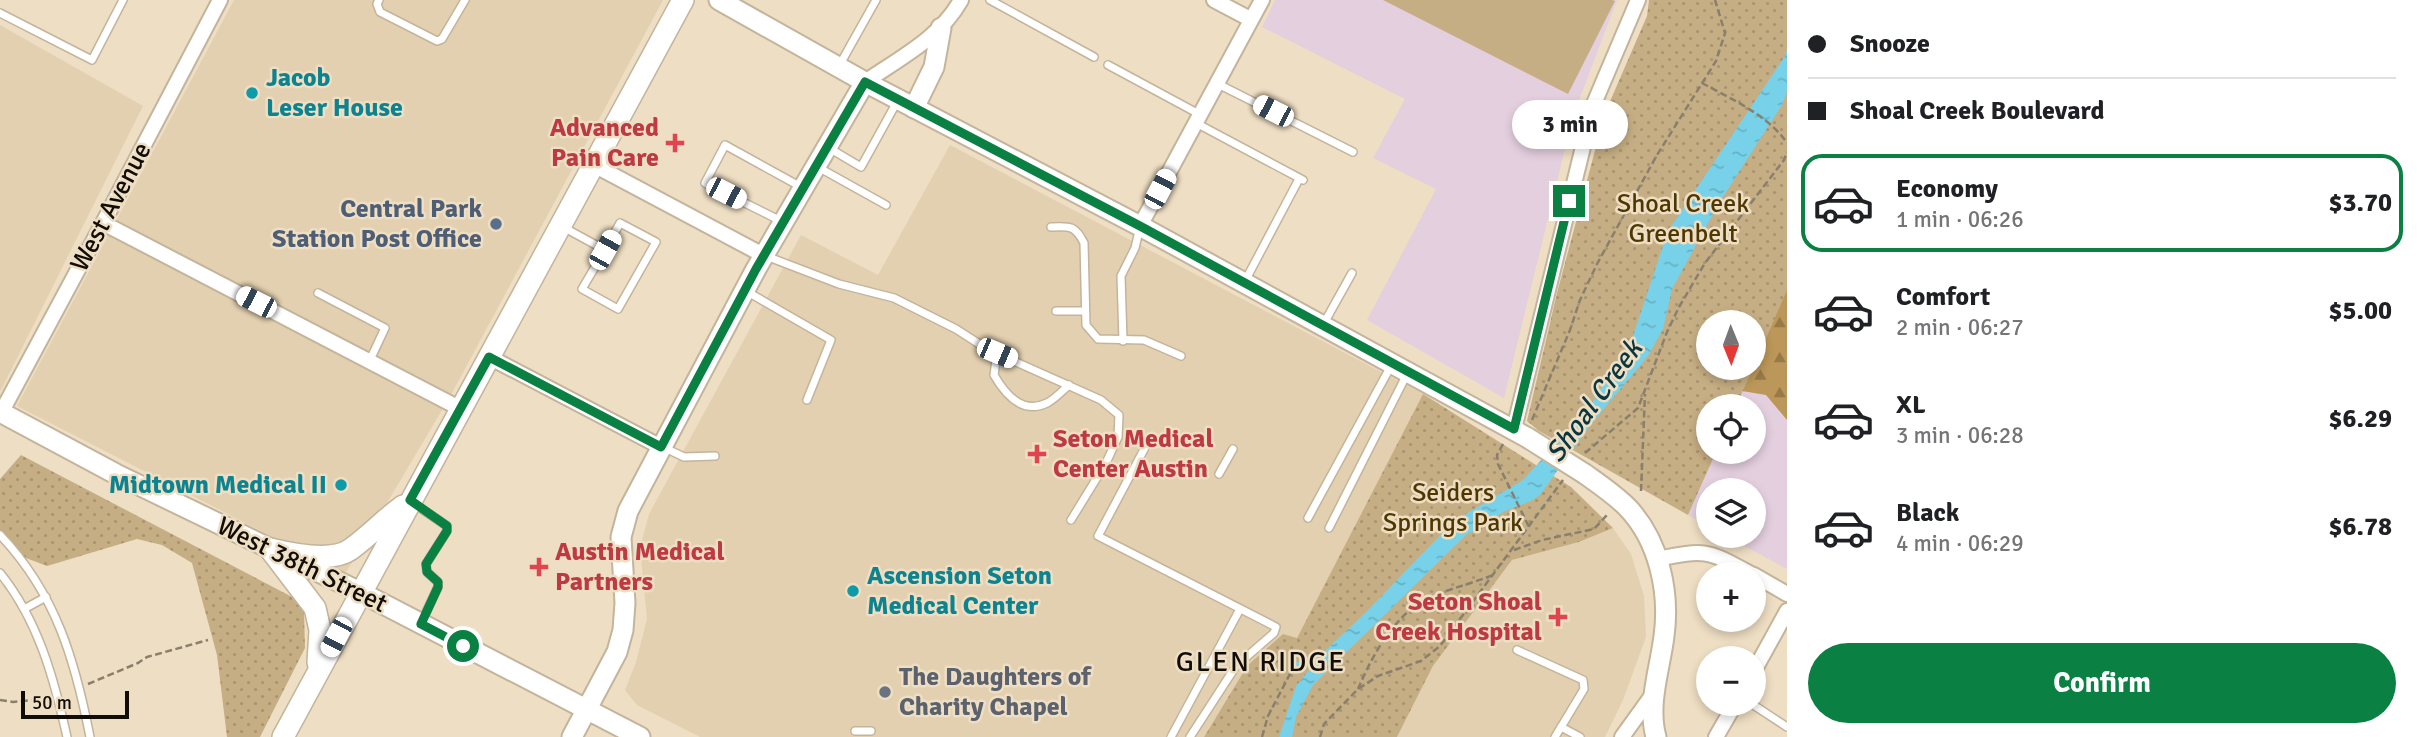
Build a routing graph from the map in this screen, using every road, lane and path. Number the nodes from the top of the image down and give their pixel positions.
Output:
1 (123, 0) edge
2 (220, 0) edge
3 (379, 0) edge
4 (465, 0) edge
5 (683, 0) edge
6 (719, 0) edge
7 (876, 0) edge
8 (961, 0) edge
9 (990, 0) edge
10 (1214, 0) edge
11 (1262, 0) edge
12 (1637, 0) edge
13 (1715, 0) edge
14 (0, 13) edge
15 (1250, 19) junction
16 (941, 28) junction
17 (1094, 57) dead end
18 (1108, 65) dead end
19 (838, 67) junction
20 (865, 82) junction
21 (1700, 82) junction
22 (1216, 83) junction
23 (906, 103) junction
24 (1197, 118) junction
25 (1787, 143) edge
26 (827, 147) junction
27 (1353, 152) dead end
28 (1787, 152) edge
29 (592, 164) junction
30 (816, 166) junction
31 (803, 188) junction
32 (886, 205) dead end
33 (783, 222) junction
34 (103, 223) junction
35 (560, 225) junction
36 (1140, 226) junction
37 (1051, 227) dead end
38 (605, 250) junction
39 (765, 256) junction
40 (1352, 273) dead end
41 (1244, 283) junction
42 (745, 290) junction
43 (318, 293) dead end
44 (1056, 311) dead end
45 (1085, 311) junction
46 (1322, 325) junction
47 (1123, 341) junction
48 (997, 353) junction
49 (1181, 356) dead end
50 (489, 357) junction
51 (368, 362) junction
52 (1400, 368) junction
53 (1069, 386) junction
54 (1646, 390) junction
55 (807, 400) dead end
56 (461, 409) junction
57 (0, 414) edge
58 (1519, 433) junction
59 (1149, 439) dead end
60 (661, 447) junction
61 (1233, 449) dead end
62 (715, 456) dead end
63 (1580, 466) junction
64 (1219, 474) dead end
65 (1641, 491) dead end
66 (410, 500) junction
67 (1607, 515) dead end
68 (1308, 517) dead end
69 (1071, 520) dead end
70 (1530, 527) junction
71 (1329, 528) dead end
72 (0, 536) edge
73 (270, 549) junction
74 (1512, 551) junction
75 (1657, 559) junction
76 (1728, 562) edge
77 (0, 573) edge
78 (1493, 576) junction
79 (1766, 583) edge
80 (360, 592) junction
81 (1787, 594) edge
82 (46, 597) junction
83 (24, 609) junction
84 (1240, 609) junction
85 (1787, 611) edge
86 (421, 624) junction
87 (208, 639) dead end
88 (1766, 649) edge
89 (1517, 650) dead end
90 (317, 672) junction
91 (1291, 672) dead end
92 (80, 686) junction
93 (1358, 689) junction
94 (1654, 693) junction
95 (58, 694) junction
96 (0, 700) edge
97 (586, 710) junction
98 (1766, 713) edge
99 (1728, 716) edge
100 (1561, 727) junction
101 (1787, 727) edge
102 (871, 730) dead end
103 (855, 731) dead end
104 (67, 737) edge
105 (90, 737) edge
106 (283, 737) edge
107 (572, 737) edge
108 (640, 737) edge
109 (1171, 737) edge
110 (1190, 737) edge
111 (1262, 737) edge
112 (1320, 737) edge
113 (1555, 737) edge
114 (1580, 737) edge
115 (1622, 737) edge
116 (1656, 737) edge
117 (1716, 737) edge

1 - 14 lane
2 - 34 street, West Avenue
3 - 4 lane
5 - 29 main road
6 - 19 street
7 - 19 lane
8 - 16 street
9 - 17 lane
10 - 15 street
11 - 15 street
12 - 58 street
13 - 21 path
15 - 22 street
16 - 20 street
16 - 23 street
18 - 24 lane
19 - 20 street
20 - 23 street
20 - 26 street
21 - 25 path
21 - 58 path
22 - 24 street
22 - 27 lane
23 - 26 lane
23 - 36 street
24 - 36 street
24 - 41 lane
26 - 30 street
28 - 54 path
29 - 35 main road
29 - 39 street
30 - 31 street
30 - 32 lane
31 - 33 street
31 - 33 lane
33 - 39 street
34 - 51 street
34 - 57 street, West Avenue
35 - 38 lane
35 - 50 main road
36 - 41 street
36 - 47 lane
37 - 45 lane
38 - 38 lane
39 - 42 street
39 - 48 lane
40 - 46 lane
41 - 46 street
42 - 55 lane
42 - 60 street
43 - 51 lane
44 - 45 lane
45 - 47 lane
46 - 52 street
47 - 49 lane
48 - 53 lane
48 - 53 lane
50 - 56 main road
50 - 60 street
51 - 56 street
52 - 58 street
52 - 68 lane
52 - 71 lane
53 - 69 lane
54 - 63 path
54 - 65 path
56 - 66 main road
57 - 73 street, West 38th Street
58 - 63 street, bridge
58 - 70 path
59 - 84 lane
60 - 62 lane
60 - 97 street
61 - 64 lane
63 - 70 path
63 - 75 street
66 - 73 main road
66 - 80 main road
66 - 86 lane
67 - 74 path
70 - 74 path
72 - 82 lane
73 - 80 street, West 38th Street
73 - 90 main road
74 - 78 path
75 - 76 street
75 - 94 street
77 - 83 lane
78 - 93 path
78 - 93 path
79 - 81 street
80 - 86 street, West 38th Street
80 - 90 main road
82 - 83 lane
82 - 92 lane
83 - 95 lane
84 - 109 lane
84 - 110 lane
85 - 88 street
86 - 97 street, West 38th Street
87 - 92 path
89 - 100 lane
90 - 106 main road
91 - 111 path
92 - 105 lane
93 - 112 path
94 - 115 street
94 - 116 street
95 - 96 path
95 - 104 lane
97 - 107 street
97 - 108 street, West 38th Street
98 - 101 lane
99 - 117 street
100 - 113 lane
100 - 114 lane
102 - 103 lane

